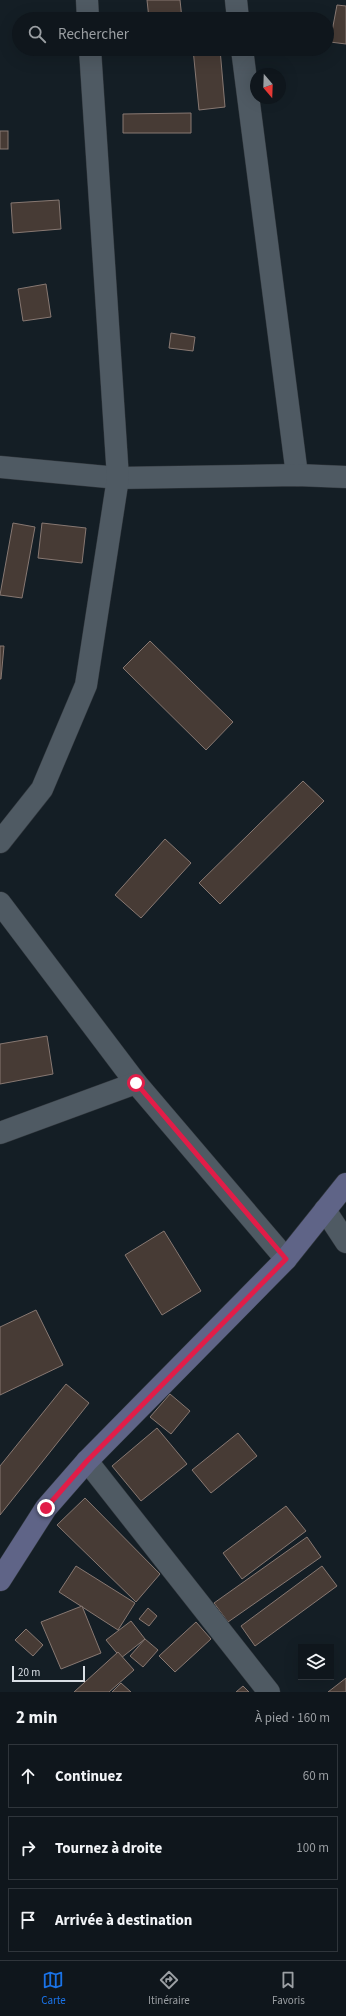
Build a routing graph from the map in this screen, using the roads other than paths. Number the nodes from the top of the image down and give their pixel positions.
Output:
1 (87, 0) edge
2 (236, 0) edge
3 (88, 12) edge
4 (237, 12) edge
5 (90, 56) edge
6 (243, 56) edge
7 (0, 467) edge
8 (297, 475) junction
9 (346, 477) edge
10 (118, 478) junction
11 (0, 842) edge
12 (0, 903) edge
13 (136, 1083) junction
14 (0, 1133) edge
15 (346, 1184) edge
16 (325, 1210) junction
17 (346, 1242) edge
18 (286, 1259) junction
19 (87, 1461) junction
20 (0, 1580) edge
21 (270, 1692) edge

1 - 3 street
2 - 4 street
5 - 10 street
6 - 8 street
7 - 10 street
8 - 9 street
8 - 10 street
10 - 11 street
12 - 13 street
13 - 14 street
13 - 18 street
15 - 16 main road
16 - 17 street
16 - 18 main road
18 - 19 main road
19 - 20 main road
19 - 21 street

